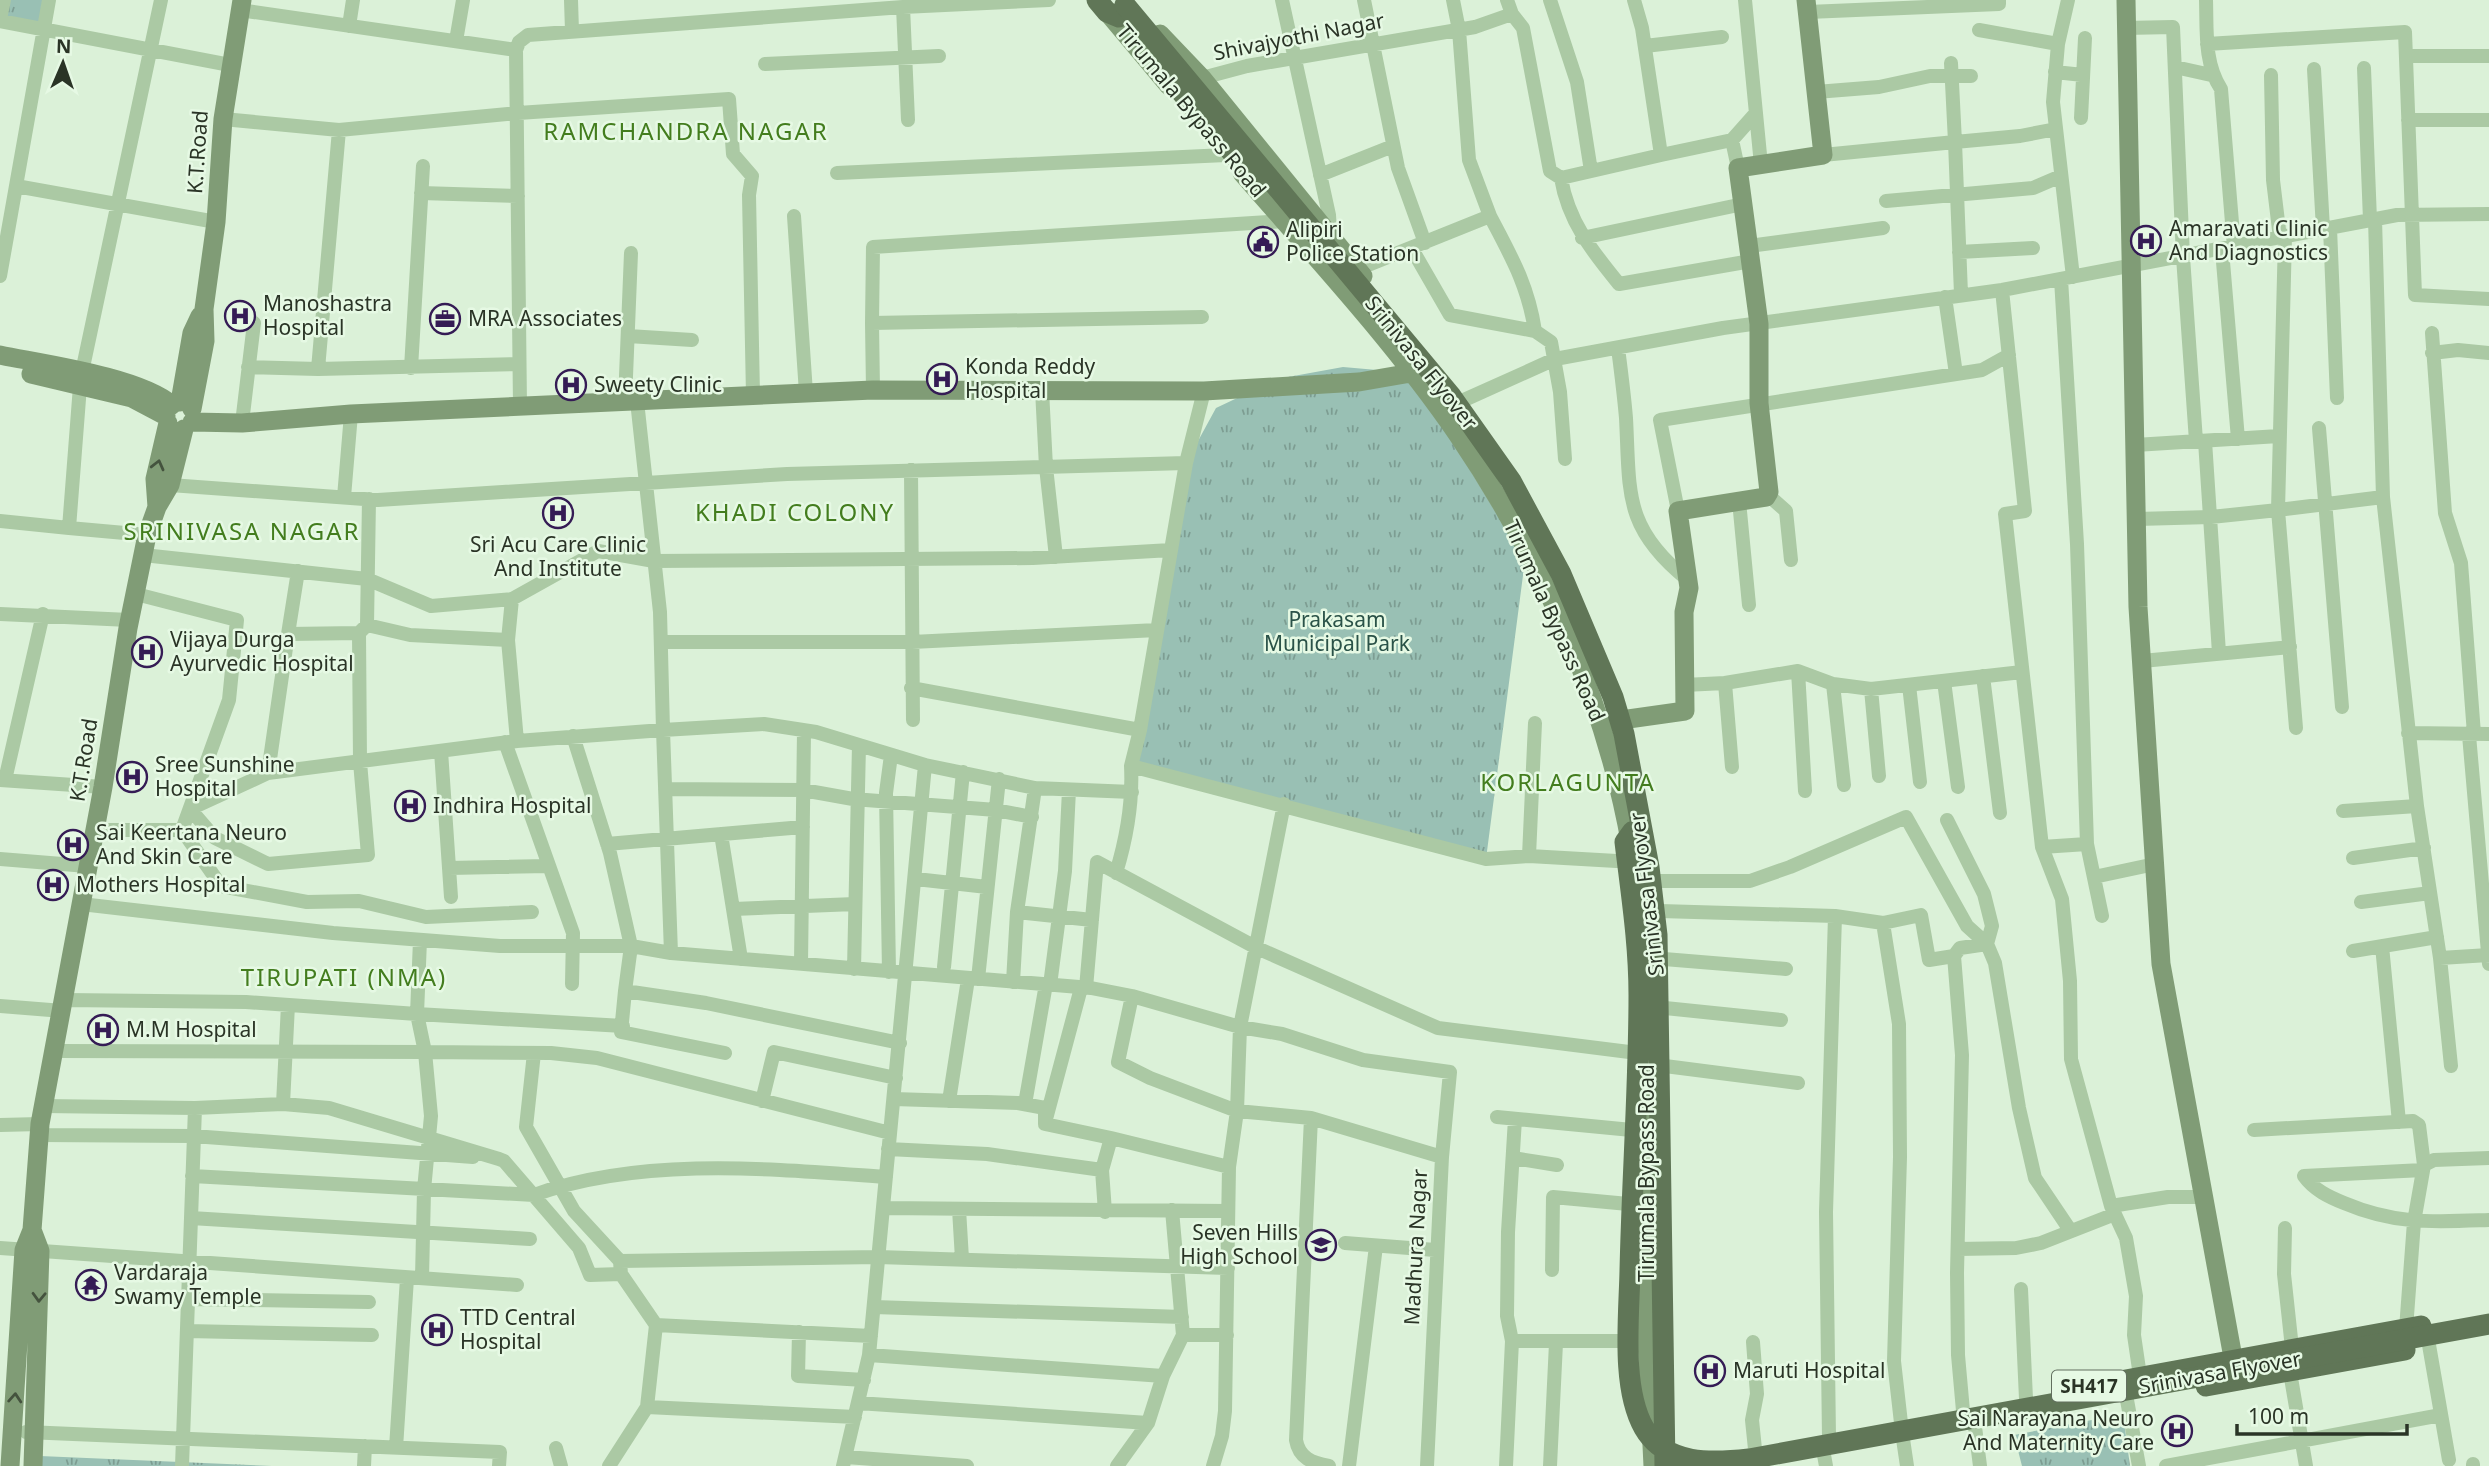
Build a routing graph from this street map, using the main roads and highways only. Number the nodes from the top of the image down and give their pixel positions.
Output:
1 (1117, 6) edge
2 (1633, 831) junction
3 (2489, 1314) edge
4 (2489, 1325) edge
5 (2489, 1334) edge
6 (1969, 1419) junction
7 (1826, 1453) edge
8 (1767, 1462) edge
9 (1666, 1466) edge

1 - 2 main road, Srinivasa Flyover, bridge
1 - 9 main road, Srinivasa Flyover, bridge
2 - 4 main road, Srinivasa Flyover, bridge
2 - 9 main road, Srinivasa Flyover, bridge
3 - 6 main road, SH417
5 - 6 main road, SH417
6 - 7 main road, SH417
7 - 8 main road, SH417
8 - 9 main road, SH417

